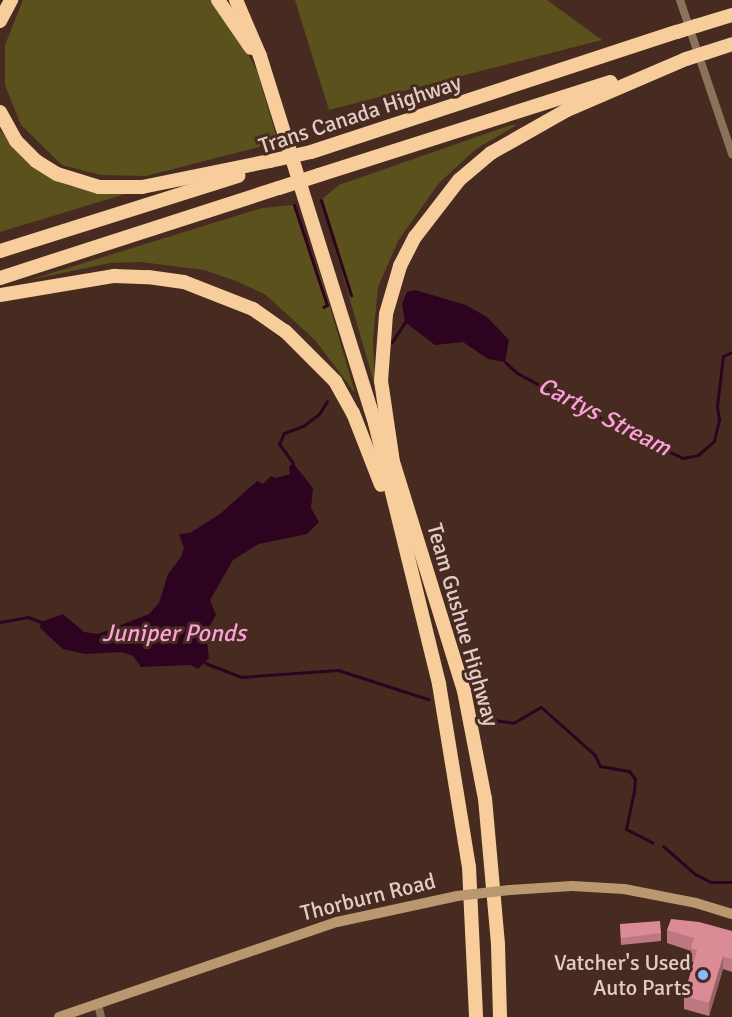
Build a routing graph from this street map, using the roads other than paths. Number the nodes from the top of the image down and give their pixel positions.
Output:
1 (11, 0) edge
2 (218, 0) edge
3 (236, 0) edge
4 (680, 0) edge
5 (732, 15) edge
6 (0, 21) edge
7 (732, 44) edge
8 (686, 59) junction
9 (264, 73) junction
10 (0, 112) edge
11 (732, 154) edge
12 (270, 163) junction
13 (0, 251) edge
14 (0, 278) edge
15 (0, 295) edge
16 (375, 423) junction
17 (393, 462) junction
18 (404, 549) junction
19 (732, 914) edge
20 (98, 1004) junction
21 (59, 1017) edge
22 (101, 1017) edge
23 (476, 1017) edge
24 (500, 1017) edge

1 - 6 highway
2 - 9 highway
3 - 9 highway
4 - 11 street
5 - 12 highway, Trans Canada Highway, bridge
7 - 8 highway, Trans Canada Highway, bridge
8 - 14 highway, Trans Canada Highway, bridge
8 - 17 highway
9 - 16 highway
10 - 12 highway
12 - 13 highway, Trans Canada Highway
15 - 18 highway
16 - 17 highway
16 - 18 highway
17 - 24 highway, Team Gushue Highway
18 - 23 highway, Team Gushue Highway
19 - 20 main road, Thorburn Road, bridge
20 - 21 main road, Thorburn Road
20 - 22 street

